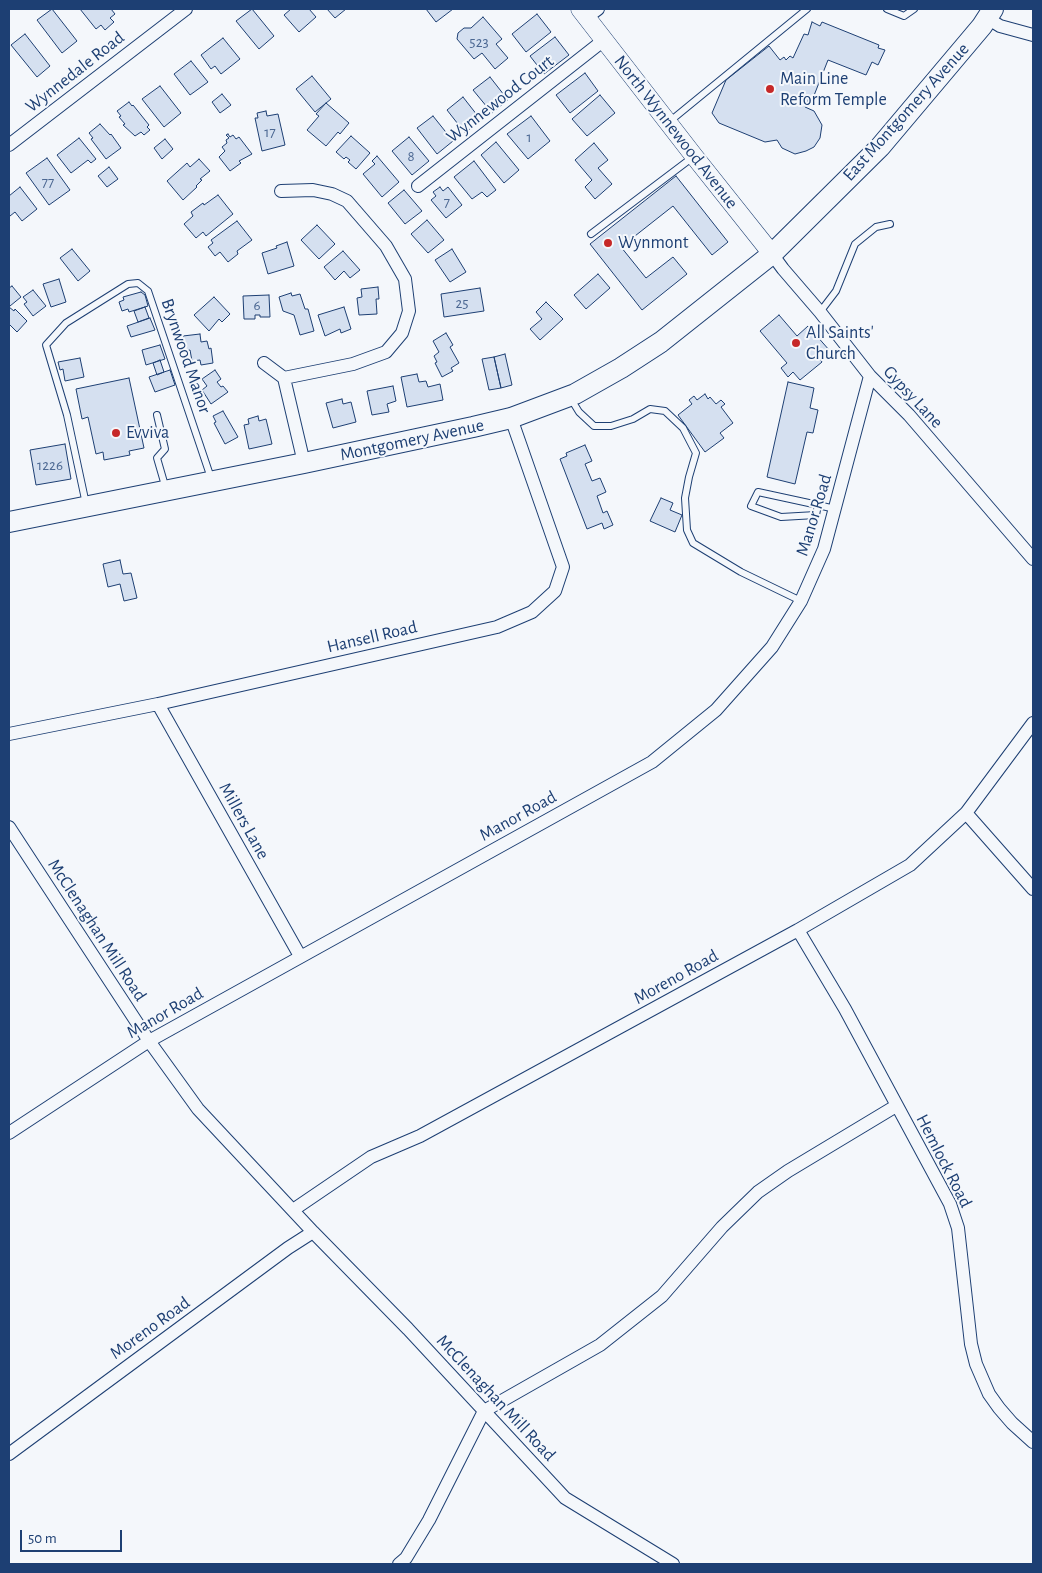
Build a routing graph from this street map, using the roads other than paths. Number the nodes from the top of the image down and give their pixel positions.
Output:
1 (186, 9) edge
2 (807, 9) edge
3 (887, 9) edge
4 (914, 9) edge
5 (588, 12) edge
6 (988, 12) edge
7 (1033, 35) edge
8 (604, 40) junction
9 (668, 123) junction
10 (9, 145) edge
11 (694, 156) junction
12 (418, 186) dead end
13 (281, 192) dead end
14 (890, 224) dead end
15 (591, 234) dead end
16 (772, 254) junction
17 (820, 312) junction
18 (264, 363) dead end
19 (870, 376) junction
20 (284, 378) junction
21 (569, 396) junction
22 (157, 415) dead end
23 (511, 418) junction
24 (304, 463) junction
25 (212, 482) junction
26 (166, 490) junction
27 (818, 505) junction
28 (86, 506) junction
29 (835, 510) junction
30 (9, 522) edge
31 (1033, 559) edge
32 (801, 601) junction
33 (158, 704) junction
34 (1033, 723) edge
35 (9, 734) edge
36 (966, 813) junction
37 (9, 827) edge
38 (1033, 889) edge
39 (798, 930) junction
40 (300, 956) junction
41 (149, 1041) junction
42 (896, 1106) junction
43 (9, 1132) edge
44 (293, 1210) junction
45 (313, 1232) junction
46 (484, 1411) junction
47 (1033, 1442) edge
48 (9, 1454) edge
49 (399, 1564) edge
50 (673, 1564) edge

1 - 10 street, Wynnedale Road
2 - 9 lane
3 - 4 lane
5 - 8 street, North Wynnewood Avenue
6 - 7 street
6 - 16 main road, East Montgomery Avenue
8 - 9 street, North Wynnewood Avenue
8 - 12 street, Wynnewood Court
9 - 11 street, North Wynnewood Avenue
11 - 15 lane
11 - 16 street, North Wynnewood Avenue
13 - 20 street
14 - 17 lane
16 - 17 street, Gypsy Lane
16 - 21 main road, Montgomery Avenue
17 - 19 street, Gypsy Lane
18 - 20 street
19 - 29 street, Manor Road
19 - 31 street, Gypsy Lane
20 - 24 street
21 - 23 main road, Montgomery Avenue
21 - 32 lane
22 - 26 lane
23 - 24 main road, Montgomery Avenue
23 - 33 street, Hansell Road
24 - 25 main road, Montgomery Avenue
25 - 26 main road, Montgomery Avenue
25 - 28 lane, Brynwood Manor
26 - 28 main road, Montgomery Avenue
27 - 27 lane
27 - 29 lane
28 - 30 main road, Montgomery Avenue
29 - 32 street, Manor Road
32 - 40 street, Manor Road
33 - 35 street, Hansell Road
33 - 40 street, Millers Lane
34 - 36 street, Moreno Road
36 - 38 street
36 - 39 street, Moreno Road
37 - 41 street, McClenaghan Mill Road
39 - 42 street, Hemlock Road
39 - 44 street, Moreno Road
40 - 41 street, Manor Road
41 - 43 street, Manor Road
41 - 44 street, McClenaghan Mill Road
42 - 46 street
42 - 47 street, Hemlock Road
44 - 45 street, McClenaghan Mill Road
45 - 46 street, McClenaghan Mill Road
45 - 48 street, Moreno Road
46 - 49 street
46 - 50 street, McClenaghan Mill Road

